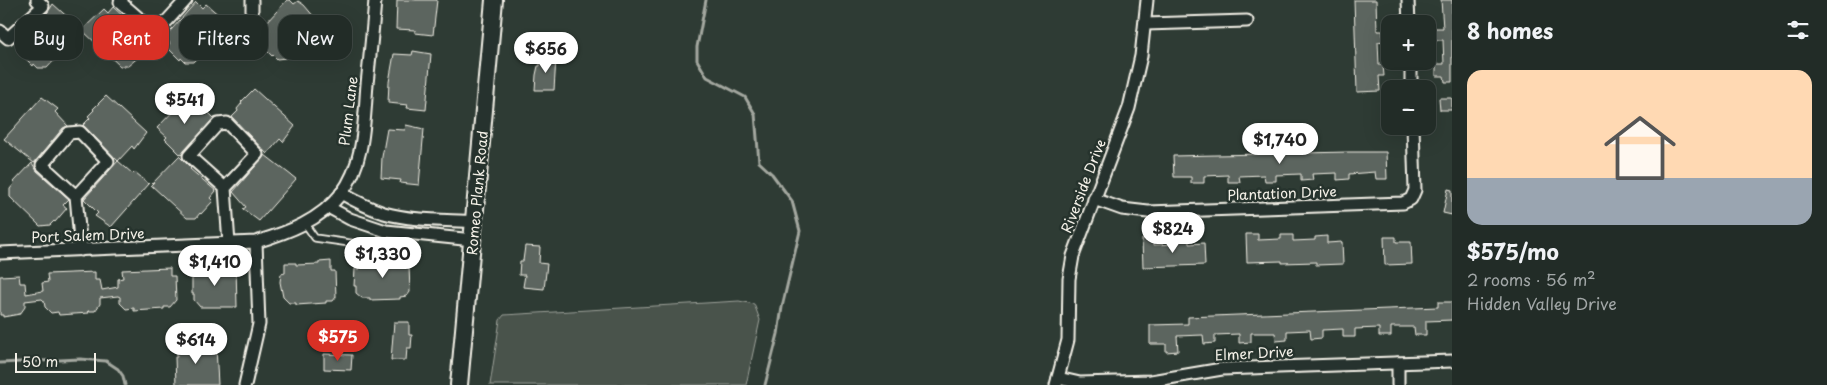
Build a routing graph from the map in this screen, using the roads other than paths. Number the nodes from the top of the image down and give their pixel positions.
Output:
1 (37, 0) edge
2 (122, 0) edge
3 (186, 0) edge
4 (252, 0) edge
5 (375, 0) edge
6 (494, 0) edge
7 (1147, 0) edge
8 (1408, 0) edge
9 (252, 15) edge
10 (1409, 15) edge
11 (1247, 21) dead end
12 (1145, 24) junction
13 (0, 32) edge
14 (1413, 135) edge
15 (225, 188) junction
16 (342, 193) junction
17 (76, 196) junction
18 (1094, 199) junction
19 (328, 207) junction
20 (475, 222) junction
21 (305, 224) junction
22 (473, 240) junction
23 (256, 242) junction
24 (229, 244) junction
25 (81, 250) junction
26 (405, 251) dead end
27 (0, 253) edge
28 (1452, 361) edge
29 (1398, 363) junction
30 (1057, 381) edge
31 (245, 385) edge
32 (459, 385) edge
33 (1398, 385) edge

1 - 13 street
2 - 3 street
4 - 9 street
5 - 16 street, Plum Lane
6 - 20 main road, Romeo Plank Road
7 - 12 street, Riverside Drive
8 - 10 street
11 - 12 street
12 - 18 street, Riverside Drive
14 - 18 street, Plantation Drive
15 - 15 street
15 - 24 street
16 - 19 street, Port Salem Drive
16 - 20 street
17 - 17 street
17 - 25 street
18 - 30 street, Riverside Drive
19 - 21 street, Port Salem Drive
19 - 22 street
20 - 22 main road, Romeo Plank Road
21 - 23 street, Port Salem Drive
21 - 26 lane
22 - 32 main road, Romeo Plank Road
23 - 24 street, Port Salem Drive
23 - 31 street
24 - 25 street, Port Salem Drive
25 - 27 street, Port Salem Drive
28 - 29 street, Elmer Drive
29 - 30 street, Elmer Drive
29 - 33 street

